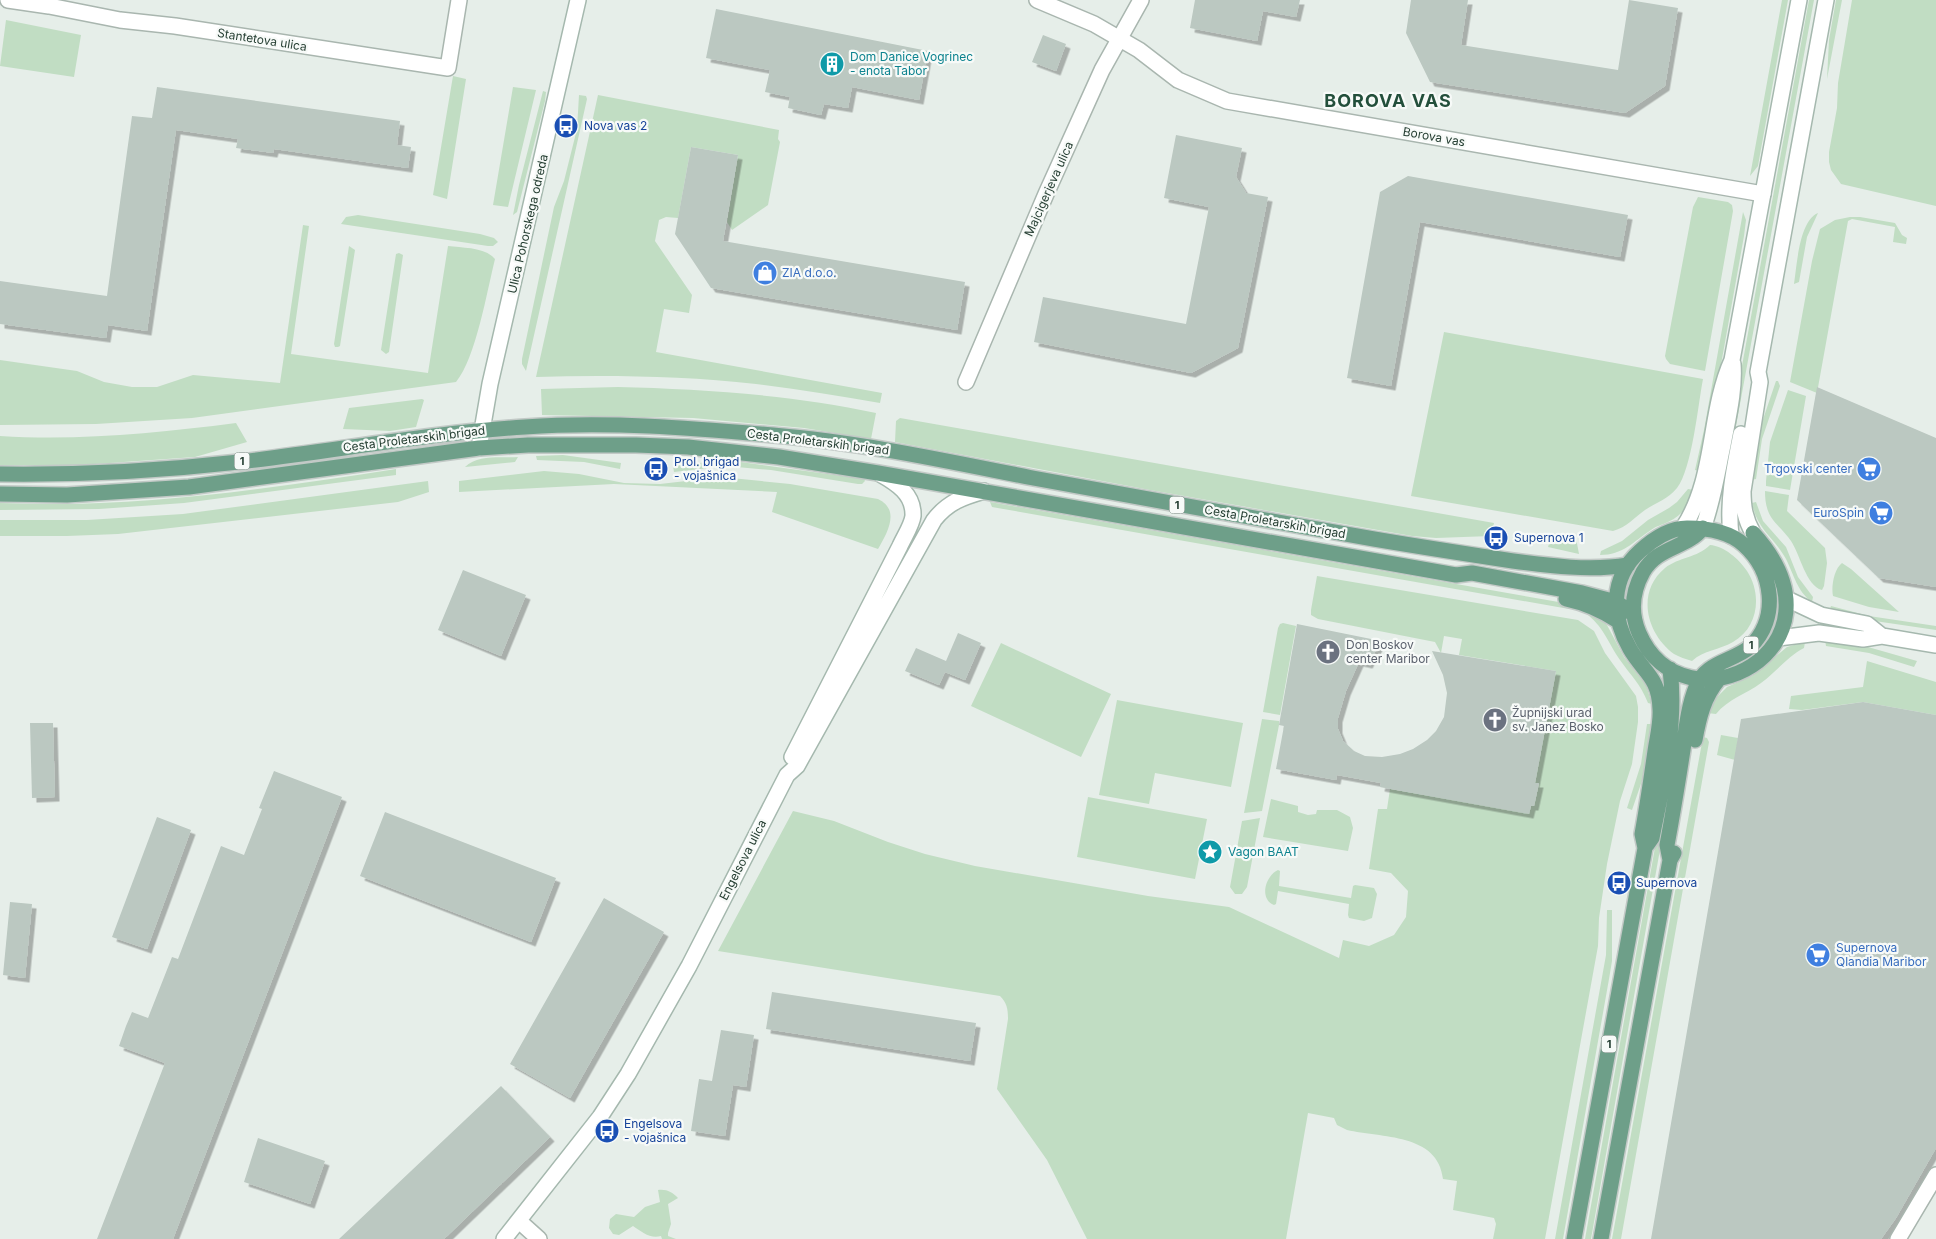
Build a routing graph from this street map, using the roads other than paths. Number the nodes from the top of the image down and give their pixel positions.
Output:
1 (8, 0) edge
2 (459, 0) edge
3 (578, 0) edge
4 (1037, 0) edge
5 (1141, 0) edge
6 (1799, 0) edge
7 (1826, 0) edge
8 (50, 3) edge
9 (1121, 39) junction
10 (1763, 194) junction
11 (1732, 360) junction
12 (1758, 372) junction
13 (966, 382) dead end
14 (482, 430) junction
15 (479, 448) junction
16 (878, 473) junction
17 (0, 474) edge
18 (984, 491) junction
19 (0, 494) edge
20 (1683, 528) junction
21 (1703, 528) junction
22 (1753, 533) joint
23 (1731, 536) junction
24 (1628, 565) junction
25 (1456, 574) junction
26 (1769, 586) junction
27 (1787, 599) junction
28 (1616, 602) junction
29 (1632, 614) junction
30 (1618, 621) junction
31 (1882, 636) junction
32 (1778, 638) junction
33 (1936, 645) edge
34 (1670, 669) junction
35 (1699, 679) junction
36 (1719, 679) junction
37 (787, 775) junction
38 (1645, 848) junction
39 (1670, 860) junction
40 (1936, 1175) edge
41 (519, 1220) junction
42 (504, 1239) edge
43 (539, 1239) edge
44 (1574, 1239) edge
45 (1601, 1239) edge
46 (1898, 1239) edge

1 - 8 street, Stantetova ulica
2 - 8 street, Stantetova ulica
3 - 14 street, Ulica Pohorskega odreda
4 - 9 street, Borova vas
5 - 9 street, Majcigerjeva ulica
6 - 10 street
7 - 12 street
9 - 10 street, Borova vas
9 - 13 street, Majcigerjeva ulica
10 - 11 street
11 - 20 street
11 - 21 street
12 - 22 street
12 - 23 street
14 - 15 street, Ulica Pohorskega odreda
14 - 17 main road, Cesta Proletarskih brigad / 1
14 - 24 main road, Cesta Proletarskih brigad / 1
15 - 16 main road, Cesta Proletarskih brigad / 1
15 - 19 main road, Cesta Proletarskih brigad / 1
16 - 18 main road, Cesta Proletarskih brigad / 1
16 - 37 street
18 - 25 main road, Cesta Proletarskih brigad / 1
18 - 37 street, Engelsova ulica
20 - 21 main road, 1
20 - 24 main road, 1
21 - 23 main road, 1
21 - 29 main road
22 - 27 main road, 1
23 - 26 main road, 1
24 - 28 main road
25 - 28 main road
25 - 30 main road, 1
26 - 27 main road
26 - 35 main road, 1
27 - 31 street
27 - 32 main road, 1
28 - 29 main road
28 - 30 main road
29 - 34 main road
30 - 38 main road, 1
31 - 32 street
31 - 33 street
32 - 36 main road, 1
34 - 35 main road
34 - 38 main road
35 - 36 main road
35 - 39 main road
36 - 39 main road, 1
37 - 41 street, Engelsova ulica
38 - 44 main road, 1
39 - 45 main road, 1
40 - 46 street
41 - 42 street, Engelsova ulica
41 - 43 street

